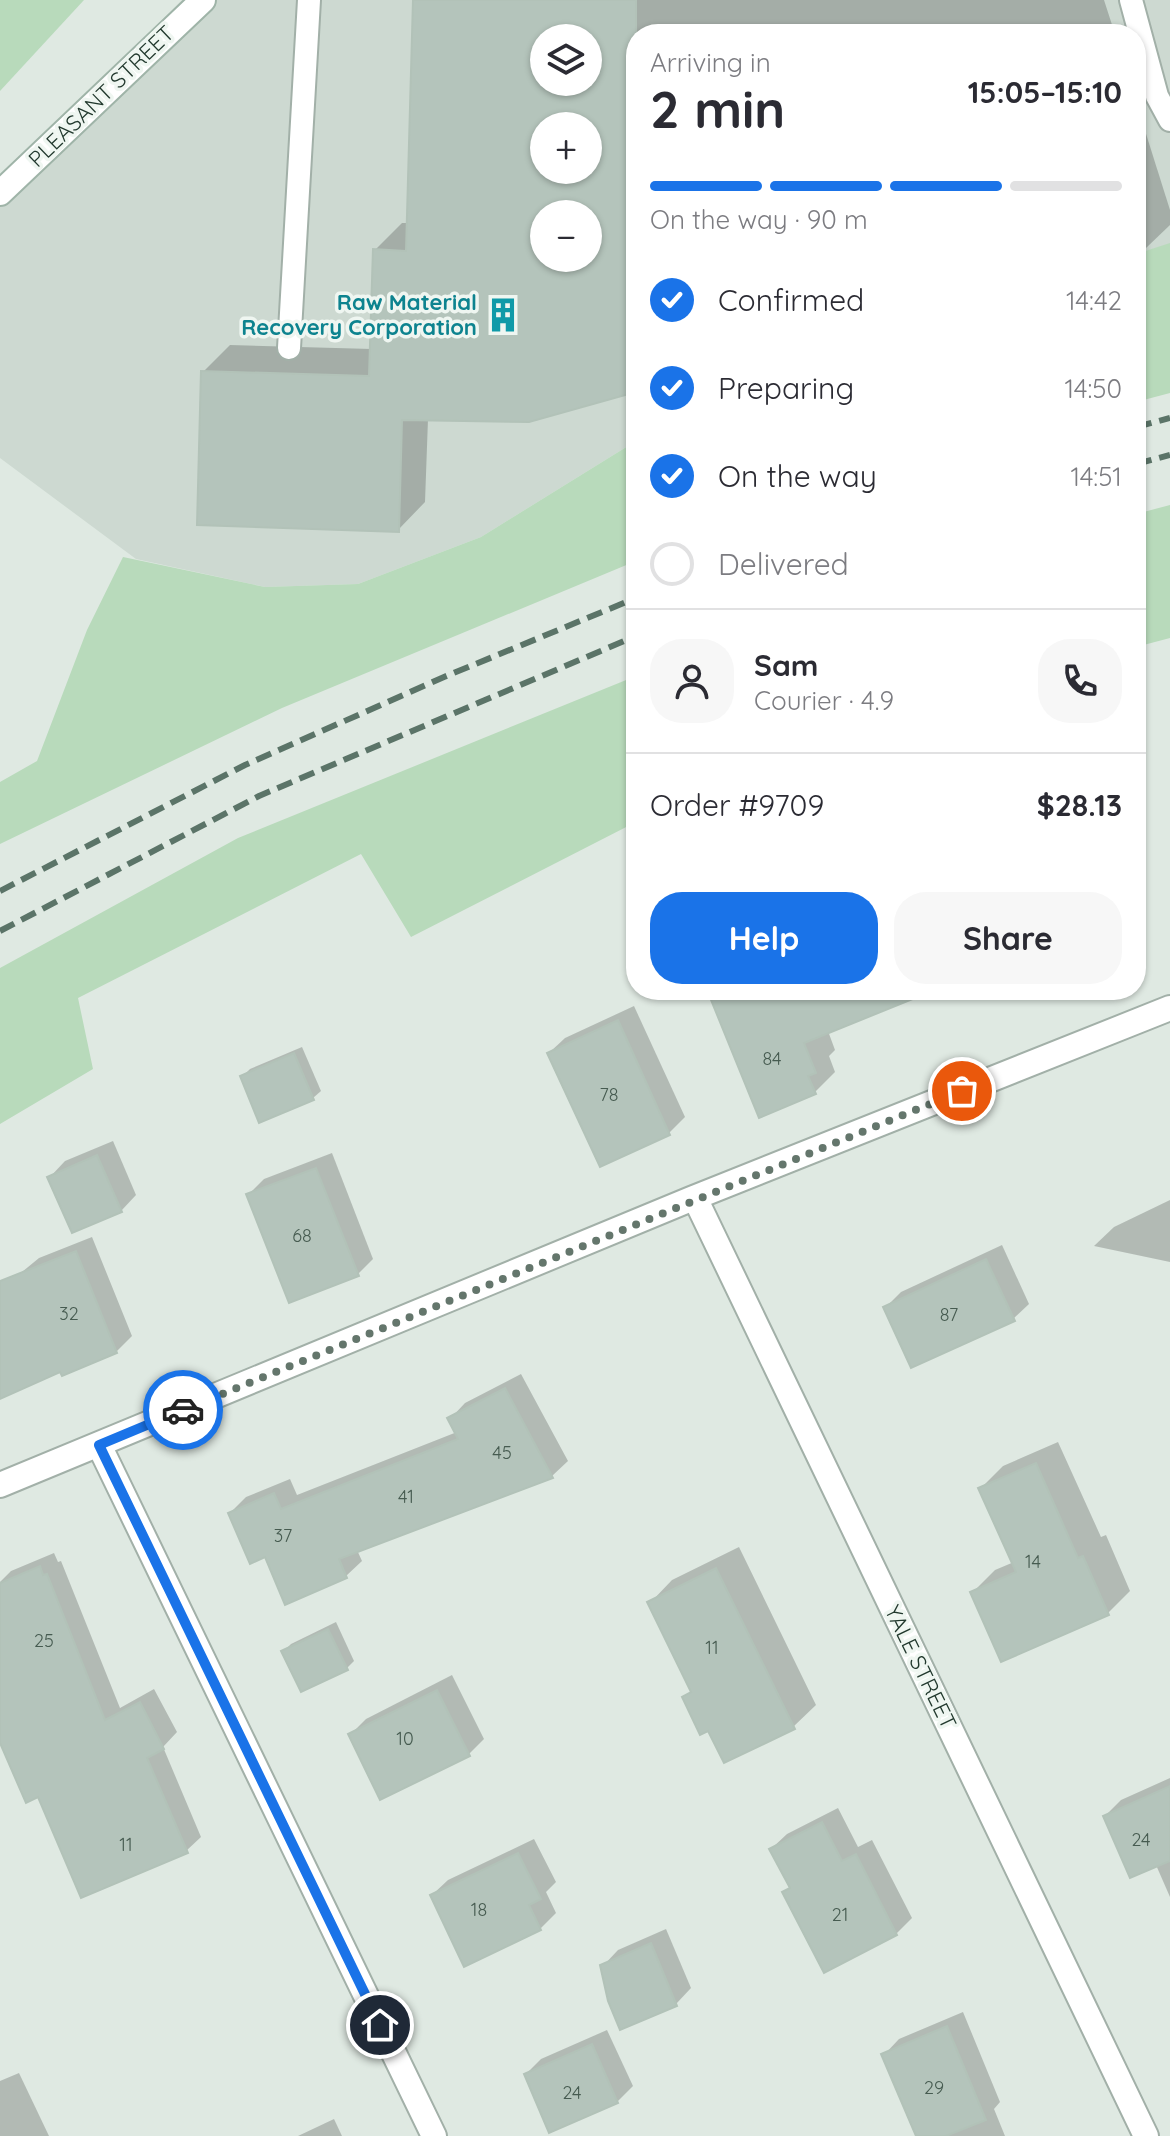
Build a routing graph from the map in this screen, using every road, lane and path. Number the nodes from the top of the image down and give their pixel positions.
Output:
1 (203, 0) edge
2 (309, 0) edge
3 (1131, 0) edge
4 (1138, 24) edge
5 (1146, 55) edge
6 (1170, 120) edge
7 (0, 193) edge
8 (289, 348) dead end
9 (1170, 1008) edge
10 (695, 1198) junction
11 (99, 1445) junction
12 (0, 1485) edge
13 (434, 2136) edge
14 (1146, 2136) edge

1 - 7 street, PLEASANT STREET
2 - 8 lane
3 - 4 lane
5 - 6 lane
9 - 10 street
10 - 11 street
10 - 14 street, YALE STREET
11 - 12 street
11 - 13 street

